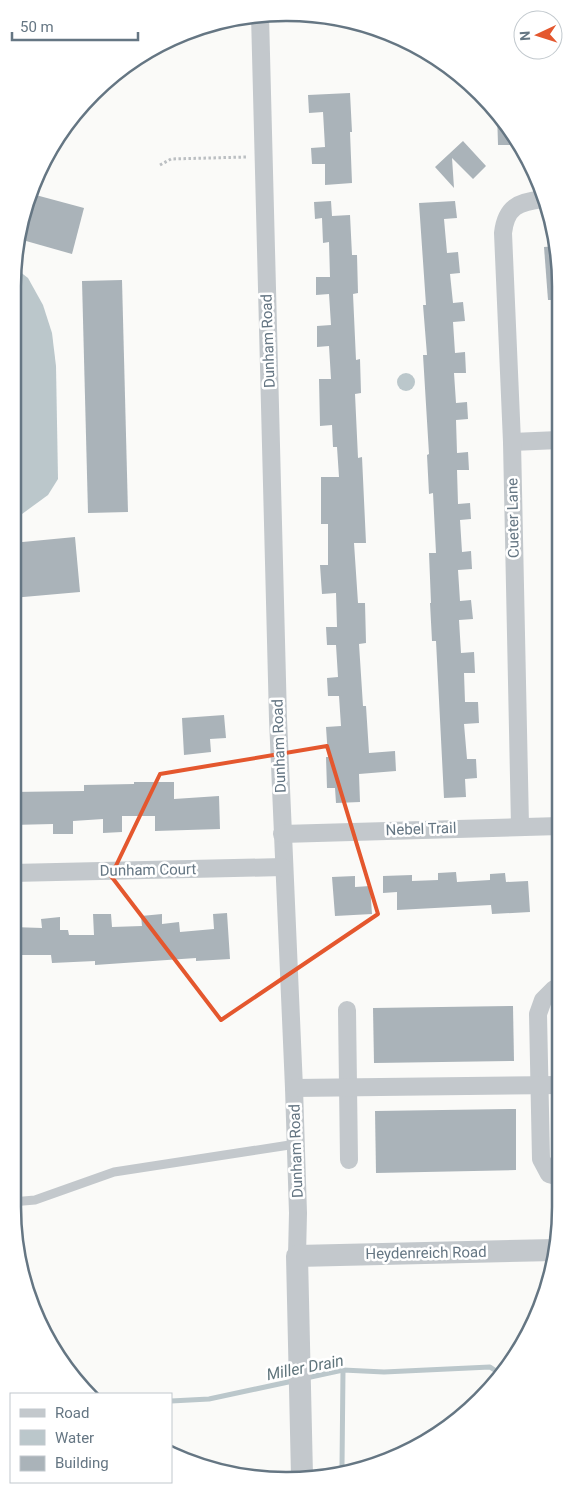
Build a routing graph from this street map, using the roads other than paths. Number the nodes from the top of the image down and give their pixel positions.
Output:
1 (260, 23) edge
2 (538, 200) edge
3 (552, 440) edge
4 (512, 442) junction
5 (520, 826) junction
6 (552, 826) edge
7 (282, 834) junction
8 (283, 867) junction
9 (21, 873) edge
10 (552, 991) edge
11 (347, 1010) dead end
12 (540, 1085) junction
13 (552, 1085) edge
14 (294, 1088) junction
15 (348, 1088) junction
16 (296, 1144) junction
17 (348, 1160) dead end
18 (552, 1175) edge
19 (21, 1201) edge
20 (548, 1250) edge
21 (297, 1256) junction
22 (302, 1471) edge

1 - 7 street, Dunham Road
2 - 4 street, Cueter Lane
3 - 4 street
4 - 5 street, Cueter Lane
5 - 6 street, Nebel Trail
5 - 7 street, Nebel Trail
7 - 8 street, Dunham Road
8 - 9 street, Dunham Court
8 - 14 street, Dunham Road
10 - 12 street
11 - 15 street
12 - 13 street
12 - 15 street
12 - 18 street
14 - 15 street
14 - 16 street, Dunham Road
15 - 17 street
16 - 19 lane
16 - 21 street, Dunham Road
20 - 21 street, Heydenreich Road
21 - 22 street, Dunham Road

